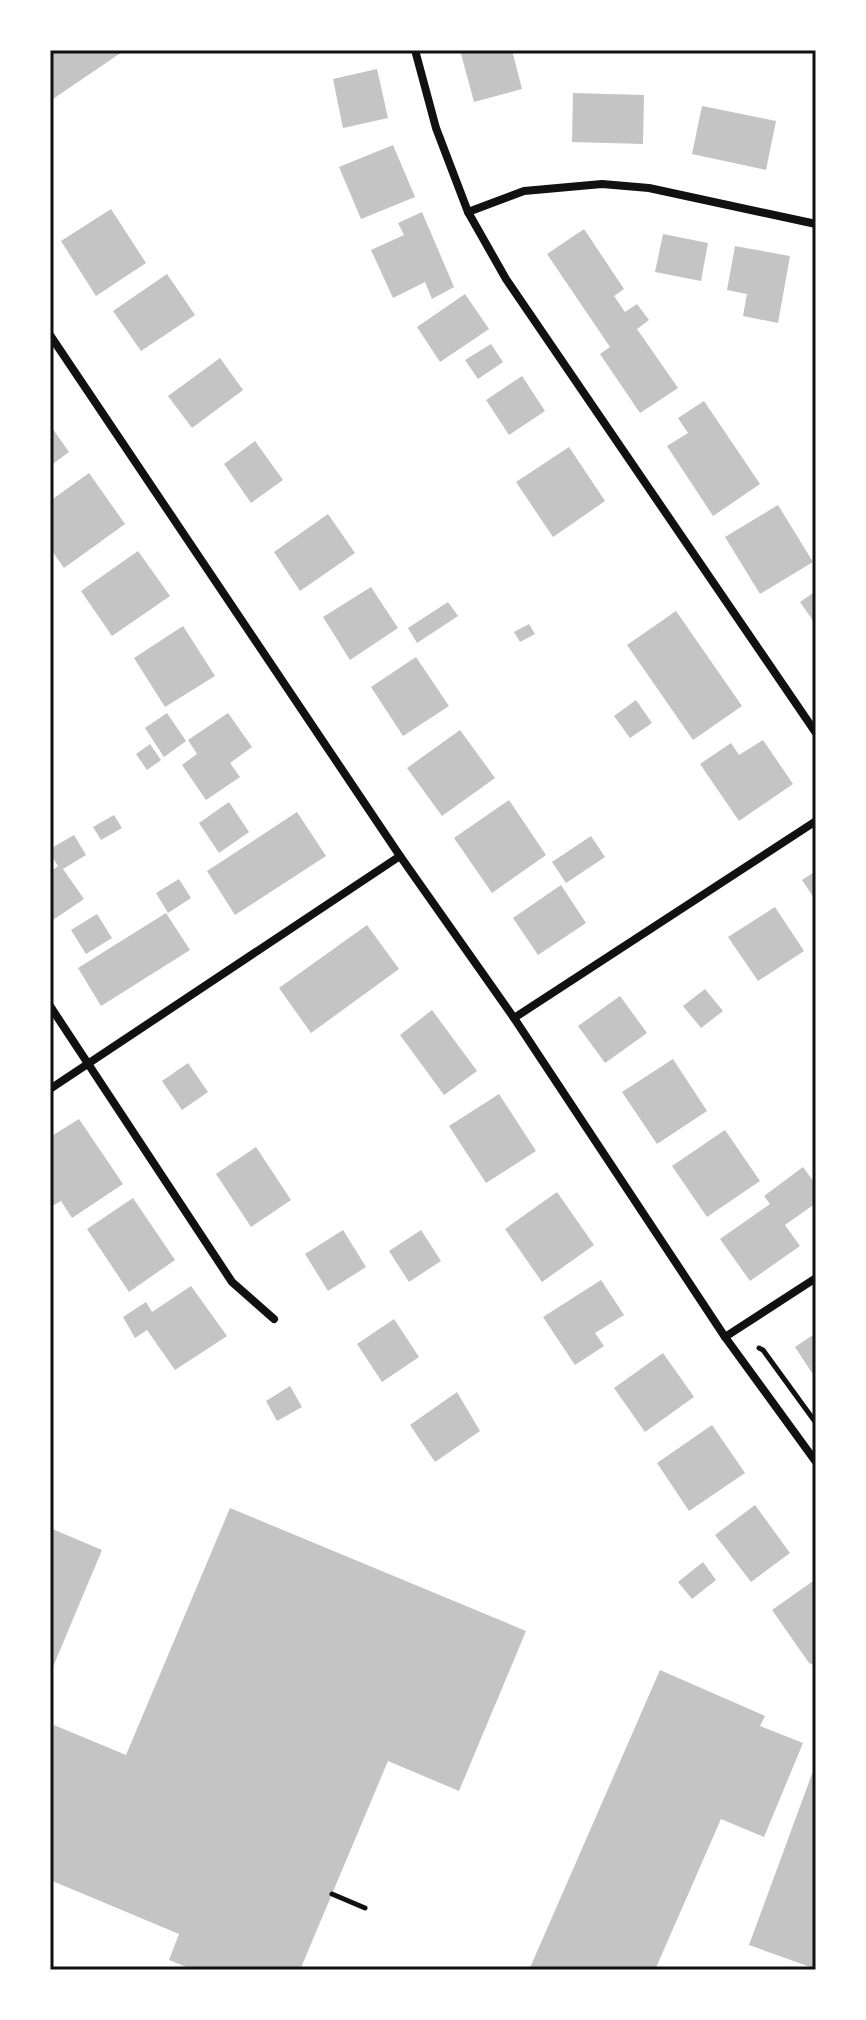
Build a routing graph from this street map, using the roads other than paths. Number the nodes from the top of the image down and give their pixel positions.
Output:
1 (415, 50) edge
2 (468, 212) junction
3 (816, 224) edge
4 (50, 335) edge
5 (816, 733) edge
6 (816, 821) edge
7 (400, 856) junction
8 (50, 1006) edge
9 (514, 1018) junction
10 (89, 1064) junction
11 (50, 1089) edge
12 (816, 1278) edge
13 (274, 1319) dead end
14 (725, 1337) junction
15 (816, 1462) edge

1 - 2 street
2 - 3 street
2 - 5 street
4 - 7 street
6 - 9 street
7 - 9 street
7 - 10 street
8 - 10 street
9 - 14 street
10 - 11 street
10 - 13 street
12 - 14 street
14 - 15 street

